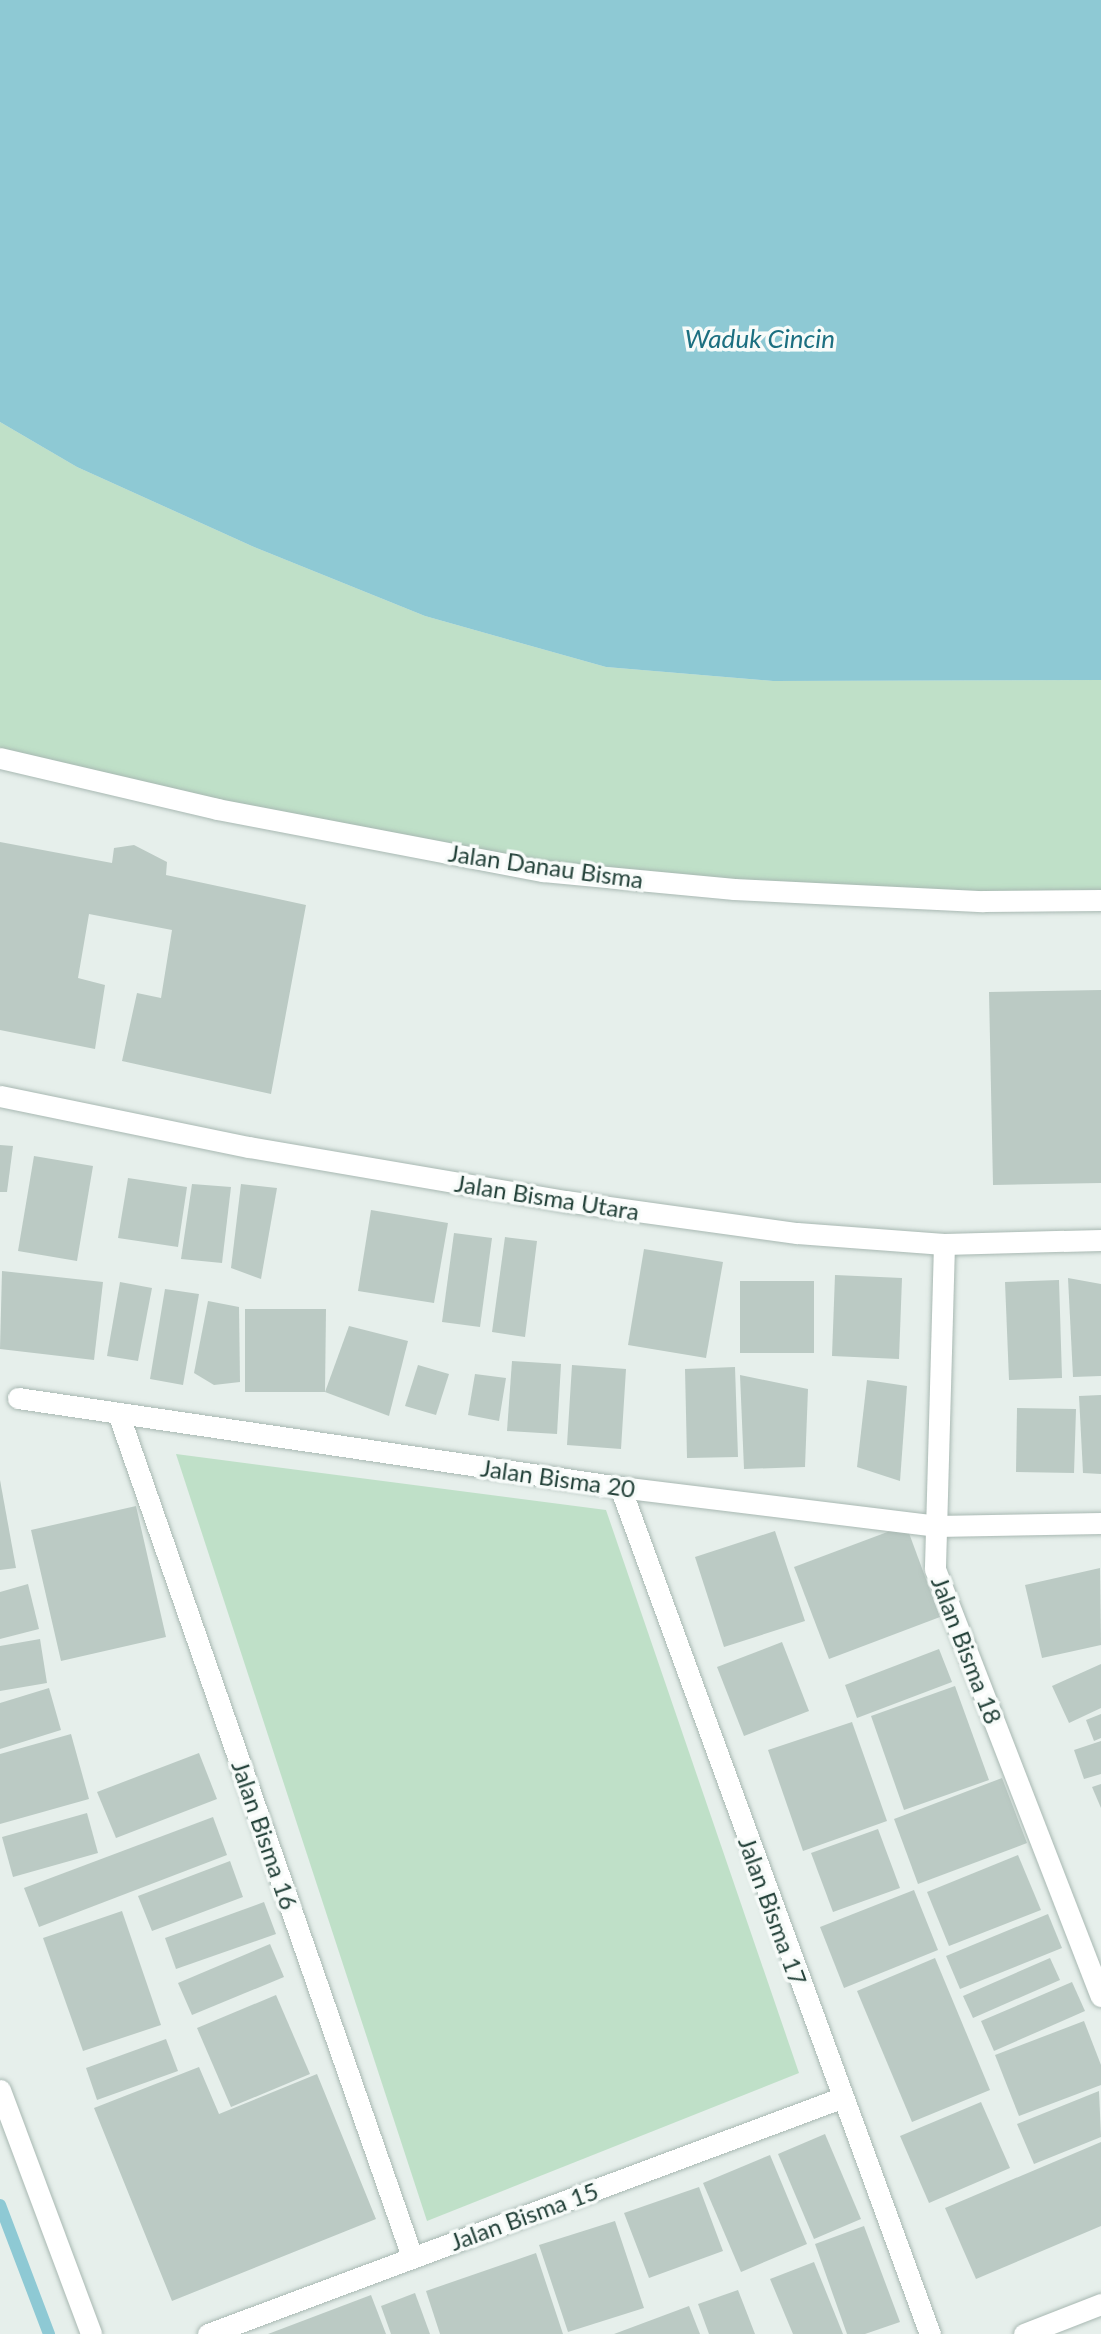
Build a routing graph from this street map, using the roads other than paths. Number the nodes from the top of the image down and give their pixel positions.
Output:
1 (0, 758) edge
2 (1101, 900) edge
3 (0, 1096) edge
4 (1101, 1240) edge
5 (944, 1244) junction
6 (18, 1398) dead end
7 (118, 1413) junction
8 (620, 1488) junction
9 (1101, 1523) edge
10 (936, 1526) junction
11 (1101, 1996) edge
12 (0, 2090) edge
13 (841, 2098) junction
14 (412, 2258) junction
15 (1101, 2304) edge
16 (1076, 2325) edge
17 (91, 2334) edge
18 (208, 2334) edge
19 (930, 2334) edge
20 (1024, 2334) edge

1 - 2 street, Jalan Danau Bisma
3 - 5 street, Jalan Bisma Utara
4 - 5 street, Jalan Bisma Utara
5 - 10 street, Jalan Bisma 18
6 - 7 street, Jalan Bisma 20
7 - 8 street, Jalan Bisma 20
7 - 14 street, Jalan Bisma 16
8 - 10 street, Jalan Bisma 20
8 - 13 street, Jalan Bisma 17
9 - 10 street, Jalan Bisma 20
10 - 11 street, Jalan Bisma 18
12 - 17 street
13 - 14 street, Jalan Bisma 15
13 - 19 street, Jalan Bisma 17
14 - 18 street, Jalan Bisma 15
15 - 16 street
16 - 20 street

